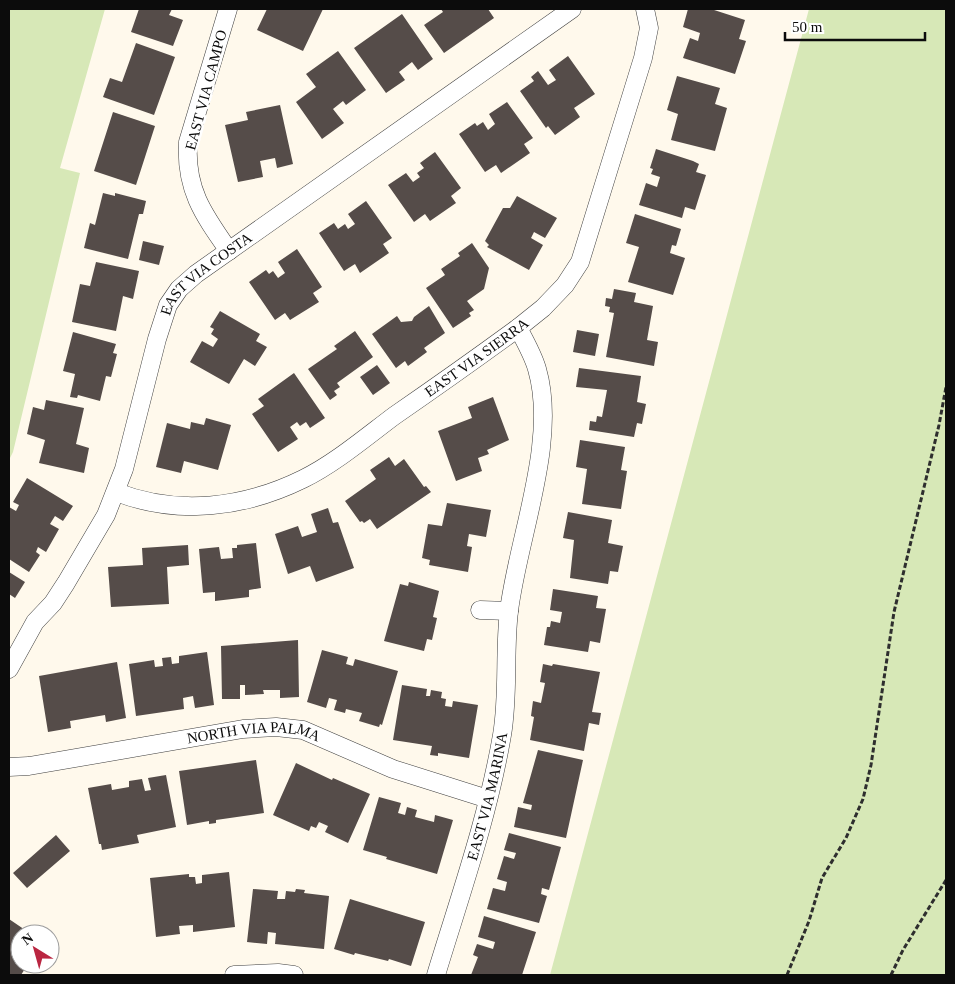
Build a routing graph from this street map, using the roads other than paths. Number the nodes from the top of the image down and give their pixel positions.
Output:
1 (228, 9) edge
2 (572, 9) edge
3 (645, 9) edge
4 (229, 251) junction
5 (518, 328) junction
6 (116, 492) junction
7 (480, 610) dead end
8 (509, 611) junction
9 (9, 669) edge
10 (9, 767) edge
11 (488, 799) junction
12 (234, 975) edge
13 (294, 975) edge
14 (436, 975) edge

1 - 4 street, EAST VIA CAMPO
2 - 4 street, EAST VIA COSTA
3 - 5 street, EAST VIA SIERRA
4 - 6 street, EAST VIA COSTA
5 - 6 street, EAST VIA SIERRA
5 - 8 street, EAST VIA MARINA
6 - 9 street, EAST VIA COSTA
7 - 8 street
8 - 11 street, EAST VIA MARINA
10 - 11 street, NORTH VIA PALMA
11 - 14 street, EAST VIA MARINA
12 - 13 street

